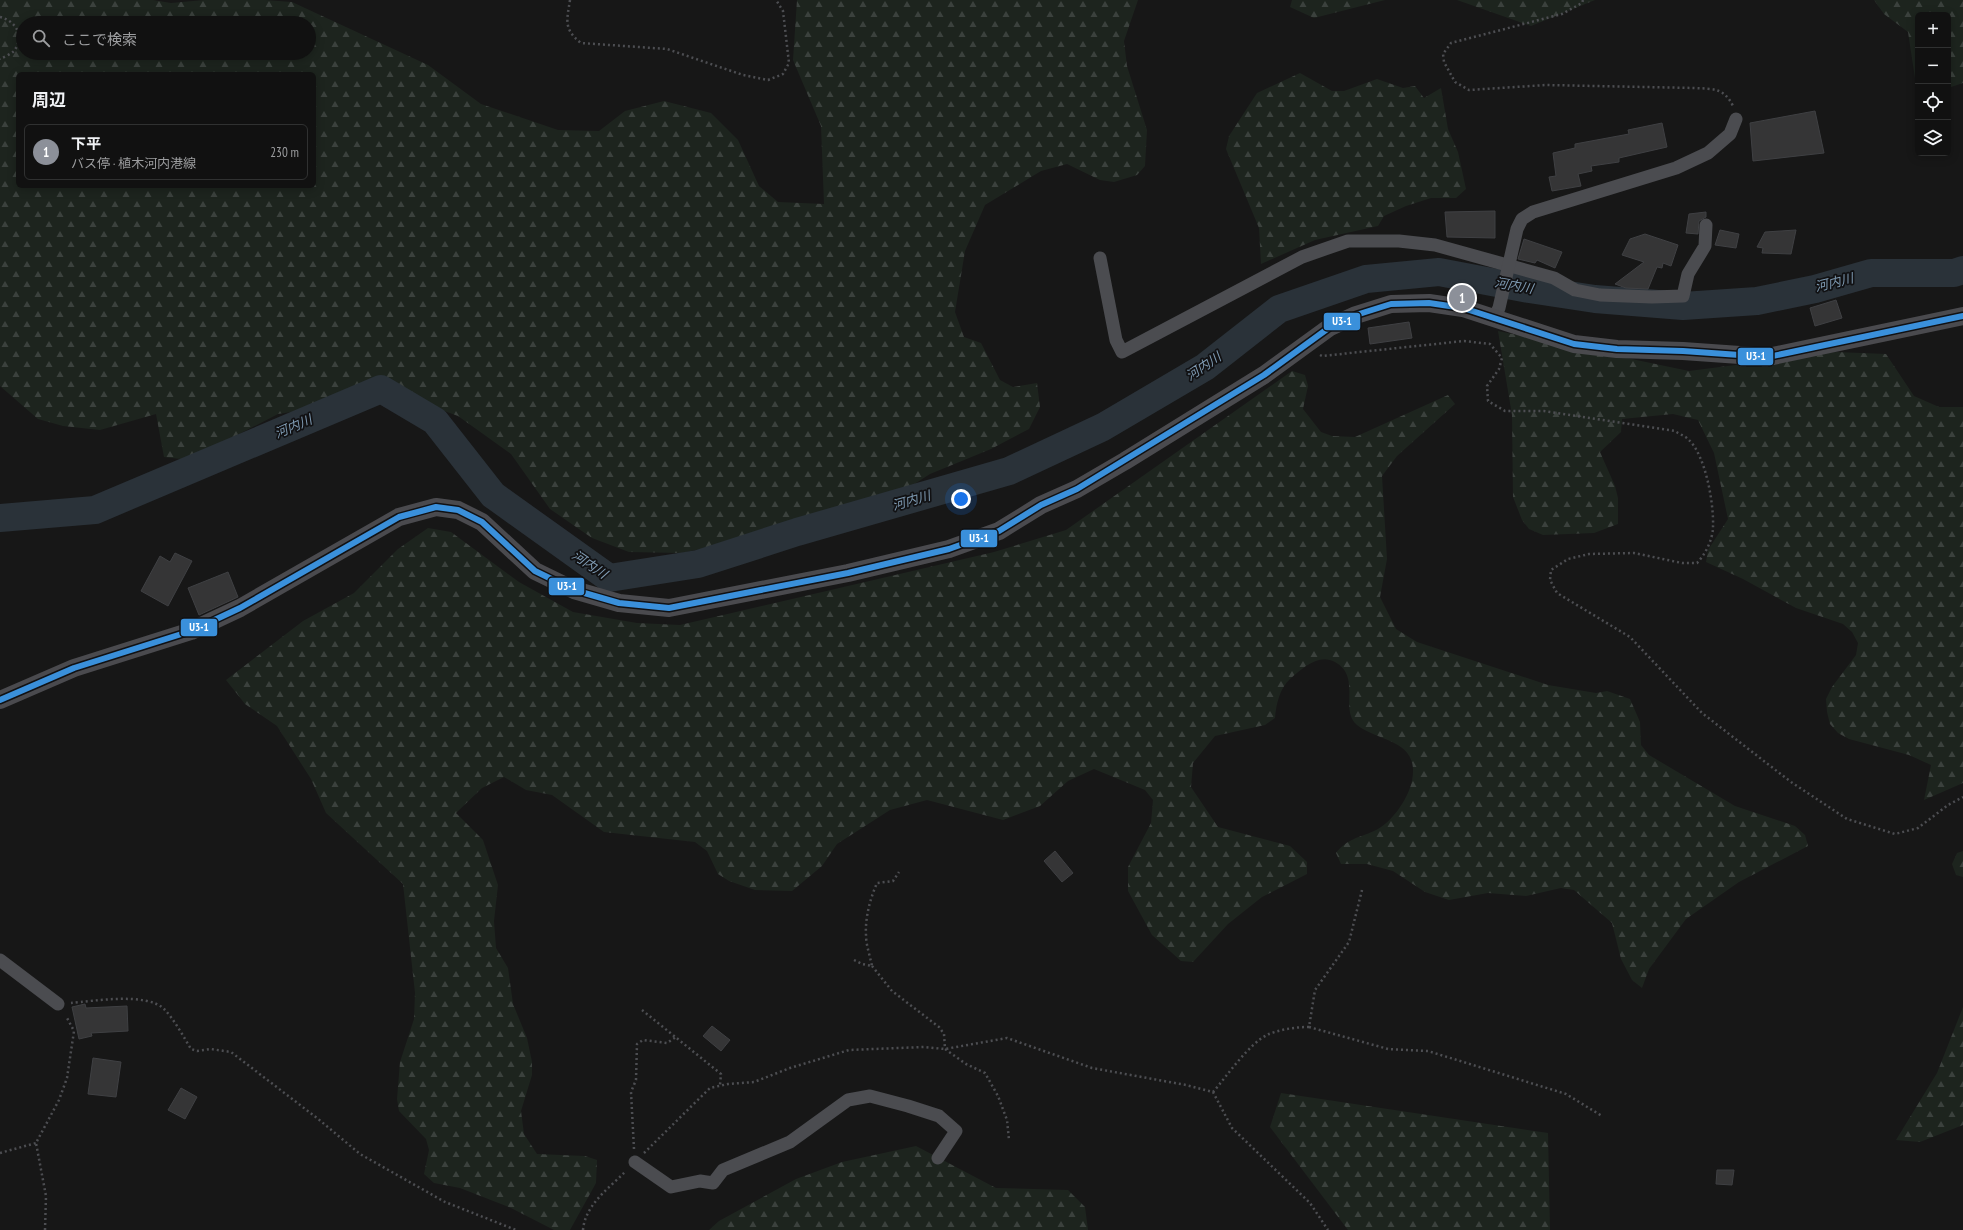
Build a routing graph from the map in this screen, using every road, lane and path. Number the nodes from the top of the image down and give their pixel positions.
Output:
1 (570, 0) edge
2 (776, 0) edge
3 (1583, 0) edge
4 (0, 16) edge
5 (16, 28) edge
6 (16, 46) edge
7 (0, 59) edge
8 (1736, 119) joint
9 (1706, 225) dead end
10 (1100, 258) dead end
11 (1509, 269) junction
12 (1497, 313) junction
13 (1963, 316) edge
14 (1307, 345) junction
15 (0, 700) edge
16 (1963, 797) edge
17 (899, 872) dead end
18 (1362, 890) dead end
19 (0, 960) edge
20 (854, 960) dead end
21 (872, 966) junction
22 (58, 1004) junction
23 (642, 1010) dead end
24 (1309, 1027) junction
25 (676, 1037) junction
26 (945, 1049) junction
27 (720, 1085) junction
28 (1213, 1092) junction
29 (1602, 1116) dead end
30 (1009, 1140) dead end
31 (36, 1143) junction
32 (0, 1153) edge
33 (938, 1158) dead end
34 (635, 1162) junction
35 (45, 1230) edge
36 (516, 1230) edge
37 (583, 1230) edge
38 (1328, 1230) edge

1 - 2 path
3 - 8 path
4 - 5 path
6 - 7 path
8 - 11 street
9 - 11 street
10 - 11 street
11 - 12 street
12 - 13 main road
12 - 14 main road
14 - 15 main road
14 - 16 path
17 - 21 path
18 - 24 path
19 - 22 street
20 - 21 path
21 - 26 path
22 - 31 path
22 - 36 path
23 - 25 path
24 - 28 path
24 - 29 path
25 - 27 path
25 - 34 path
26 - 27 path
26 - 28 path
26 - 30 path
27 - 34 path
28 - 38 path
31 - 32 path
31 - 35 path
33 - 34 street
34 - 37 path

